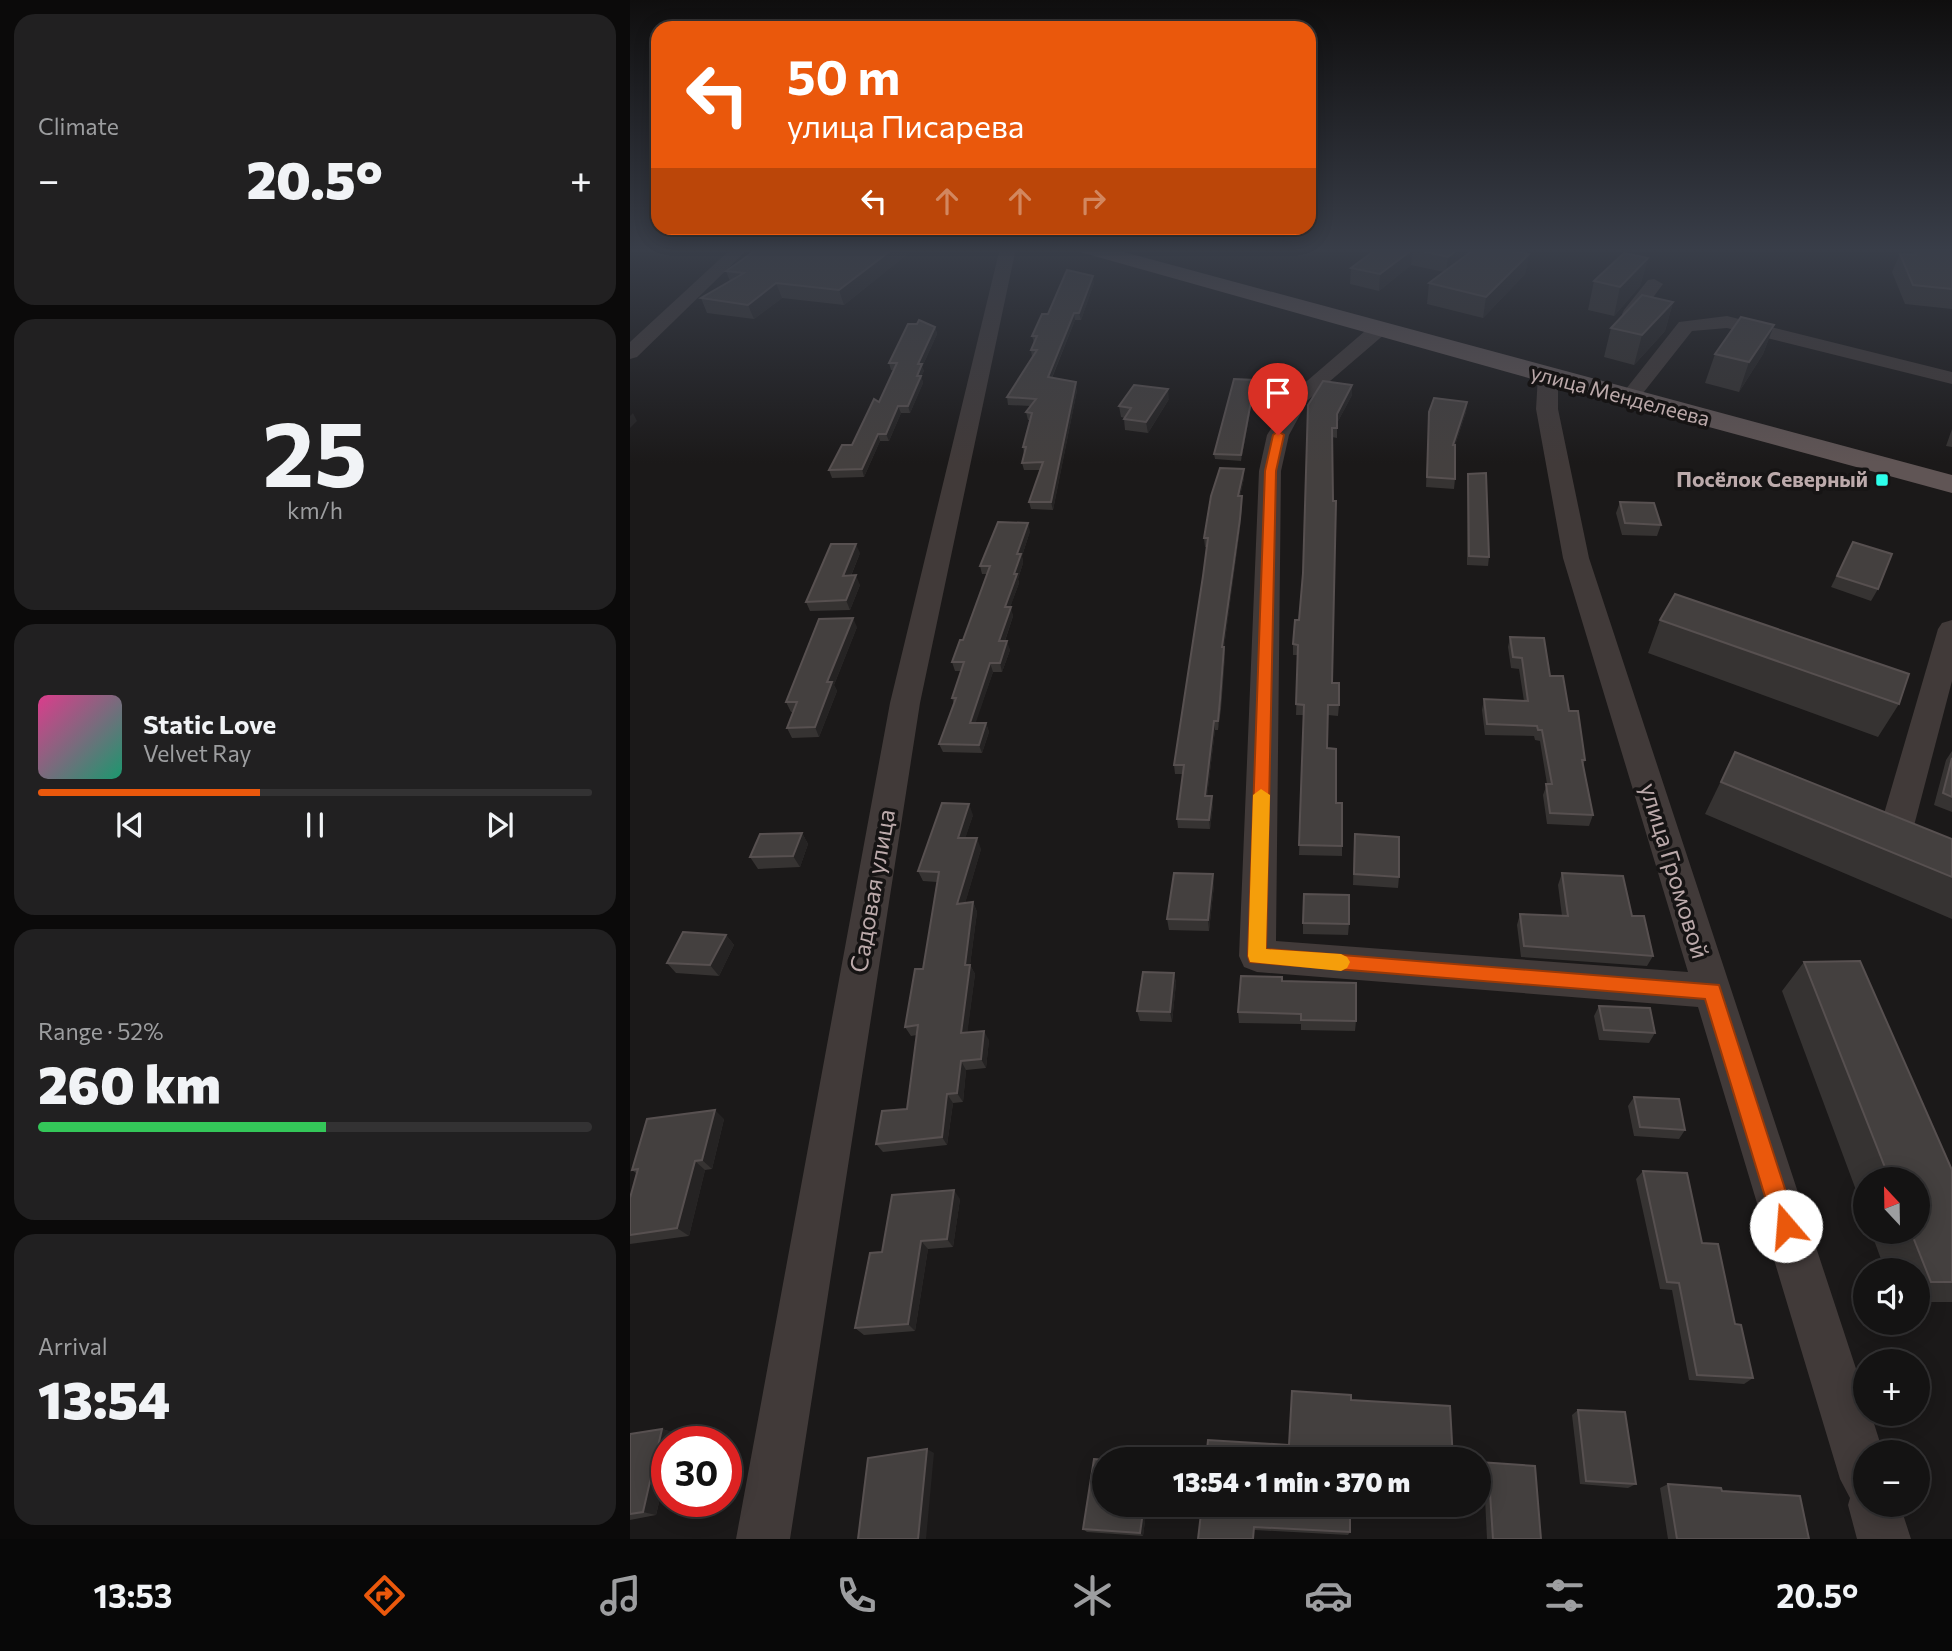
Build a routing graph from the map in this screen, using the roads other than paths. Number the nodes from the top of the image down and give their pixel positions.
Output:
1 (665, 320) edge
2 (992, 320) edge
3 (1346, 320) edge
4 (1658, 320) edge
5 (1686, 326) junction
6 (1379, 329) junction
7 (630, 353) edge
8 (1548, 376) junction
9 (1952, 378) edge
10 (1629, 398) junction
11 (1952, 484) edge
12 (1952, 629) edge
13 (1893, 841) edge
14 (1712, 991) junction
15 (1854, 1440) edge
16 (1878, 1517) edge
17 (763, 1539) edge
18 (1884, 1539) edge

1 - 7 street
2 - 17 street, Садовая улица
3 - 6 main road, улица Менделеева
4 - 5 street
5 - 9 street
5 - 10 street
6 - 8 main road, улица Менделеева
6 - 14 street
8 - 10 main road, улица Менделеева
8 - 14 street, улица Громовой
10 - 11 main road, улица Менделеева
12 - 13 street
14 - 15 street, улица Громовой
16 - 18 street

